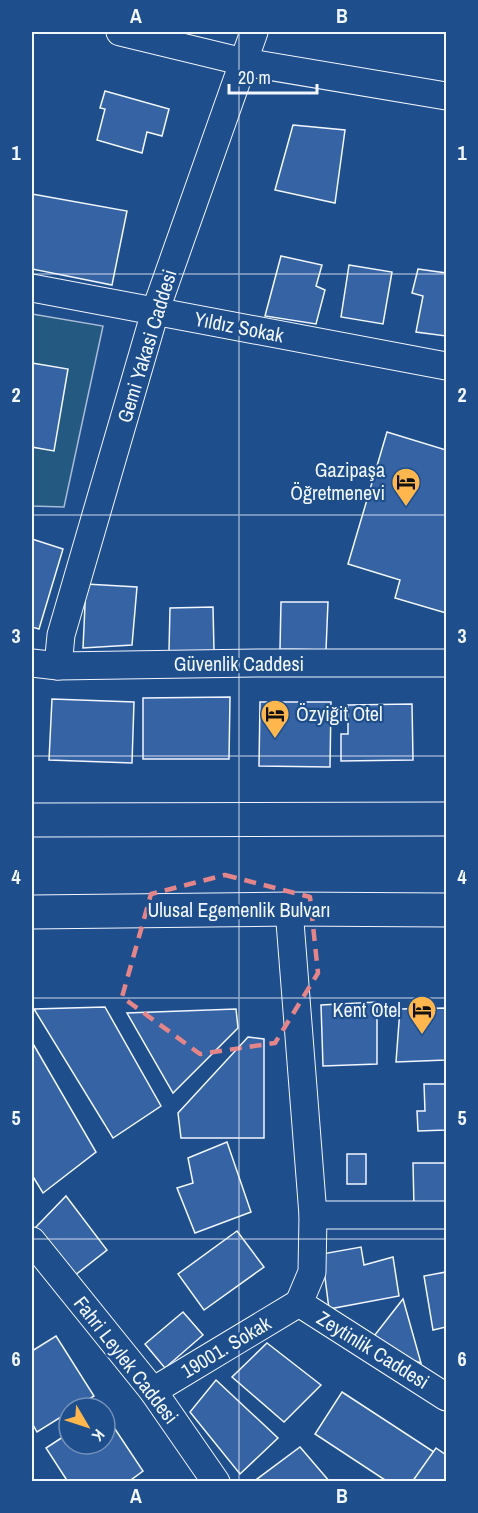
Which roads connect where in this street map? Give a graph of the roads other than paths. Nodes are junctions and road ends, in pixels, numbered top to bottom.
1 (120, 32) edge
2 (254, 32) edge
3 (244, 62) junction
4 (447, 96) edge
5 (32, 288) edge
6 (155, 312) junction
7 (447, 366) edge
8 (32, 663) edge
9 (447, 663) edge
10 (58, 666) junction
11 (447, 819) edge
12 (32, 820) edge
13 (289, 909) junction
14 (447, 910) edge
15 (32, 912) edge
16 (313, 1215) junction
17 (447, 1215) edge
18 (32, 1240) edge
19 (299, 1303) junction
20 (153, 1391) junction
21 (447, 1397) edge
22 (216, 1482) edge

1 - 3 street
2 - 3 street, Gemi Yakasi Caddesi
3 - 4 street
3 - 6 street, Gemi Yakasi Caddesi
5 - 6 street, Yıldız Sokak
6 - 7 street, Yıldız Sokak
6 - 10 street, Gemi Yakasi Caddesi
8 - 10 street, Güvenlik Caddesi
9 - 10 street, Güvenlik Caddesi
11 - 12 highway
13 - 14 highway, Ulusal Egemenlik Bulvarı
13 - 15 highway, Ulusal Egemenlik Bulvarı
13 - 16 street
16 - 17 street
16 - 19 street
18 - 20 street, Fahri Leylek Caddesi
19 - 20 street, 19001. Sokak
19 - 21 street, Zeytinlik Caddesi
20 - 22 street, Fahri Leylek Caddesi

